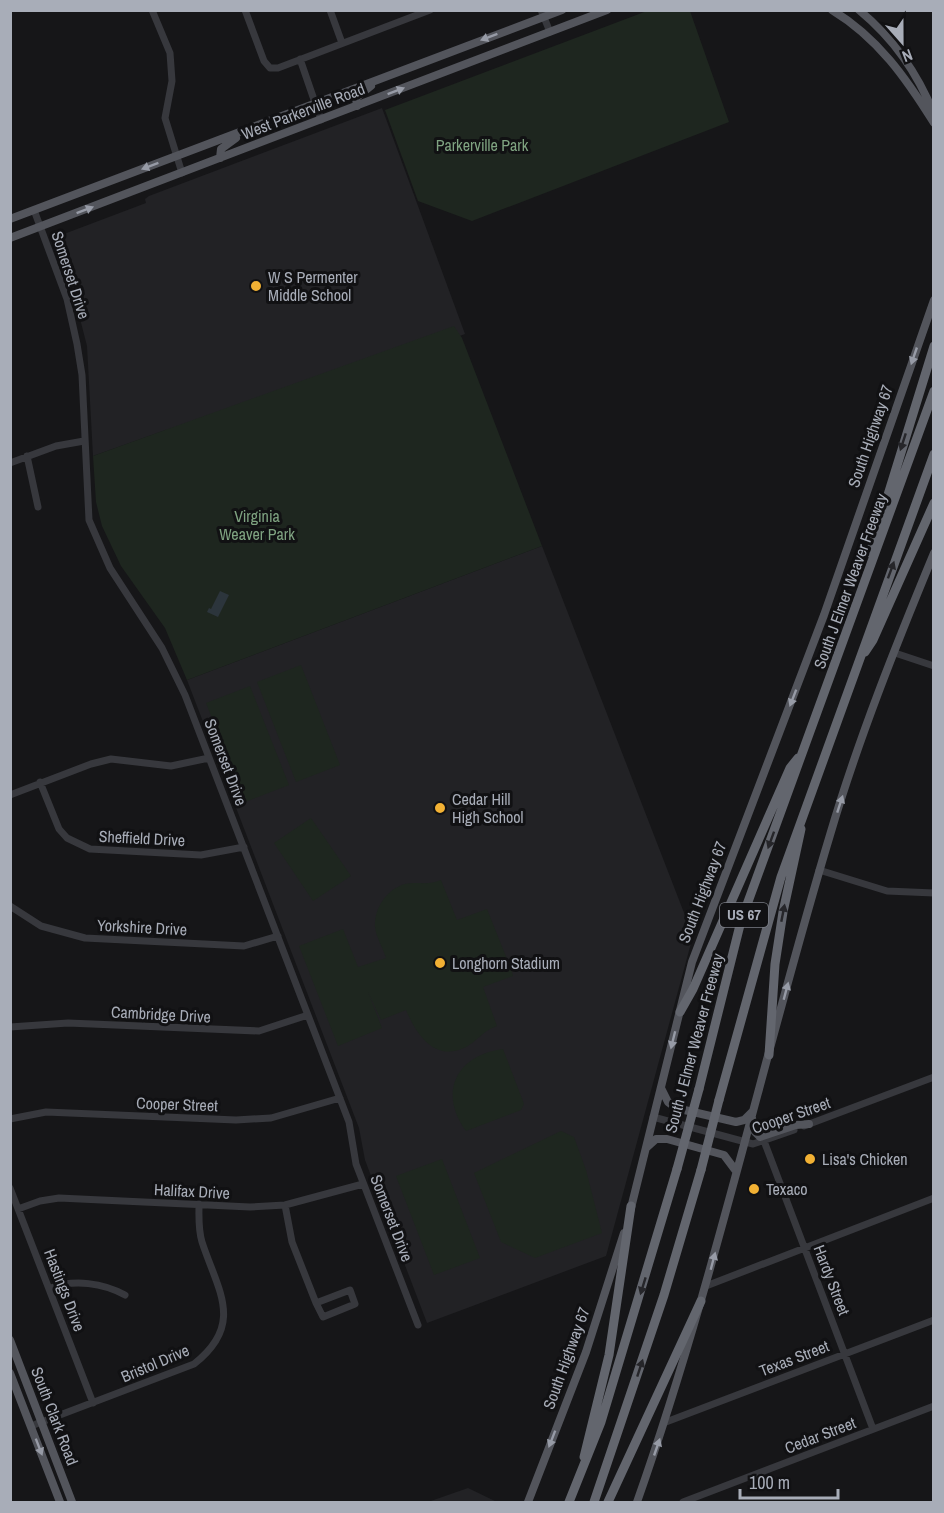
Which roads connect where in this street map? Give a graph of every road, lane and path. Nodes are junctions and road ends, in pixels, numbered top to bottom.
1 (152, 10) edge
2 (245, 10) edge
3 (330, 10) edge
4 (430, 10) edge
5 (562, 10) edge
6 (607, 10) edge
7 (832, 10) edge
8 (859, 10) edge
9 (417, 13) edge
10 (543, 14) edge
11 (550, 32) junction
12 (342, 43) junction
13 (300, 59) junction
14 (403, 70) junction
15 (315, 103) junction
16 (357, 106) junction
17 (933, 114) edge
18 (272, 120) junction
19 (321, 120) junction
20 (933, 123) edge
21 (174, 157) junction
22 (220, 158) junction
23 (182, 173) junction
24 (34, 210) junction
25 (10, 219) edge
26 (41, 227) junction
27 (10, 238) edge
28 (933, 300) edge
29 (933, 346) edge
30 (933, 391) edge
31 (84, 441) junction
32 (933, 454) edge
33 (27, 456) junction
34 (10, 463) edge
35 (933, 502) edge
36 (38, 507) dead end
37 (933, 554) edge
38 (868, 578) junction
39 (895, 653) junction
40 (857, 664) junction
41 (933, 666) edge
42 (806, 746) junction
43 (209, 758) junction
44 (40, 782) junction
45 (10, 795) edge
46 (805, 807) junction
47 (244, 847) junction
48 (819, 870) junction
49 (933, 893) edge
50 (12, 910) edge
51 (278, 936) junction
52 (680, 1012) junction
53 (308, 1015) junction
54 (10, 1027) edge
55 (768, 1055) junction
56 (933, 1077) edge
57 (661, 1087) junction
58 (340, 1098) junction
59 (752, 1112) junction
60 (653, 1117) junction
61 (10, 1119) edge
62 (809, 1124) junction
63 (764, 1141) junction
64 (745, 1142) junction
65 (645, 1149) junction
66 (736, 1171) junction
67 (363, 1184) junction
68 (10, 1188) edge
69 (933, 1198) edge
70 (199, 1204) junction
71 (285, 1205) junction
72 (632, 1206) junction
73 (18, 1209) junction
74 (805, 1249) junction
75 (706, 1286) junction
76 (51, 1288) junction
77 (125, 1295) dead end
78 (701, 1300) junction
79 (316, 1303) junction
80 (933, 1320) edge
81 (418, 1325) dead end
82 (10, 1340) edge
83 (845, 1352) junction
84 (10, 1373) edge
85 (93, 1403) junction
86 (933, 1406) edge
87 (42, 1422) junction
88 (666, 1422) junction
89 (31, 1426) junction
90 (873, 1429) junction
91 (580, 1473) junction
92 (60, 1503) edge
93 (72, 1503) edge
94 (528, 1503) edge
95 (569, 1503) edge
96 (594, 1503) edge
97 (609, 1503) edge
98 (637, 1503) edge
99 (682, 1503) edge

1 - 21 street
2 - 13 street
3 - 12 street
4 - 9 street
5 - 10 main road, West Parkerville Road
6 - 11 main road, West Parkerville Road
7 - 20 main road
8 - 17 main road
9 - 12 street
10 - 11 street
10 -> 14 main road, West Parkerville Road
16 -> 11 main road, West Parkerville Road
12 - 13 street
13 - 15 street
14 - 15 main road, West Parkerville Road
14 - 16 main road
15 - 18 main road, West Parkerville Road
15 - 19 street
16 - 19 main road, West Parkerville Road
18 - 21 main road, West Parkerville Road
18 - 22 main road
19 - 22 main road, West Parkerville Road
21 - 23 street
21 -> 24 main road, West Parkerville Road
22 - 23 main road, West Parkerville Road
26 -> 23 main road, West Parkerville Road
24 - 25 main road, West Parkerville Road
24 - 26 street, Somerset Drive
26 - 27 main road, West Parkerville Road
26 - 31 street, Somerset Drive
28 -> 52 main road, South Highway 67
29 -> 38 highway
30 - 38 highway, South J Elmer Weaver Freeway / US 67
31 - 33 street
31 - 43 street, Somerset Drive
40 -> 32 highway, US 67
33 - 34 street
33 - 36 street
35 - 40 highway
37 - 39 main road
38 - 42 highway, South J Elmer Weaver Freeway / US 67
39 - 41 street
48 -> 39 main road
40 - 46 highway, US 67
42 - 52 highway
42 -> 91 highway, South J Elmer Weaver Freeway / US 67, bridge
43 - 44 street
43 - 47 street, Somerset Drive
44 - 45 street
44 - 47 street, Sheffield Drive
55 -> 46 highway
96 -> 46 highway, US 67, bridge
47 - 51 street, Somerset Drive
48 - 49 street
55 -> 48 main road
50 - 51 street, Yorkshire Drive
51 - 53 street, Somerset Drive
52 -> 57 main road, South Highway 67
53 - 54 street, Cambridge Drive
53 - 58 street, Somerset Drive
55 - 59 main road
56 - 62 street, Cooper Street
57 - 59 main road
57 - 60 main road, South Highway 67
58 - 61 street, Cooper Street
58 - 67 street, Somerset Drive
59 - 62 main road
59 - 64 main road
60 - 64 street, Cooper Street
60 - 65 main road, South Highway 67
62 - 63 street, Cooper Street
63 - 64 street, Cooper Street
63 - 74 street, Hardy Street
64 - 66 main road
65 - 66 main road
65 - 72 main road, South Highway 67
75 -> 66 main road
67 - 71 street, Halifax Drive
67 - 81 street, Somerset Drive
68 - 73 street, Hastings Drive
69 - 74 street
70 - 71 street, Halifax Drive
70 - 73 street, Halifax Drive
70 - 85 street, Bristol Drive
71 - 79 street
72 - 91 highway
72 -> 94 main road, South Highway 67
73 - 76 street, Hastings Drive
74 - 75 street
74 - 83 street, Hardy Street
75 - 78 main road
76 - 77 street
76 - 85 street, Hastings Drive
78 - 88 main road
78 - 97 highway
79 - 79 street
80 - 83 street, Texas Street
82 - 87 main road, South Clark Road
83 - 88 street, Texas Street
83 - 90 street, Hardy Street
84 - 89 main road, South Clark Road
85 - 87 street, Bristol Drive
86 - 90 street, Cedar Street
87 - 89 street, Bristol Drive
87 - 93 main road, South Clark Road
98 -> 88 main road
89 -> 92 main road, South Clark Road
90 - 99 street, Cedar Street
91 - 95 highway, South J Elmer Weaver Freeway / US 67

